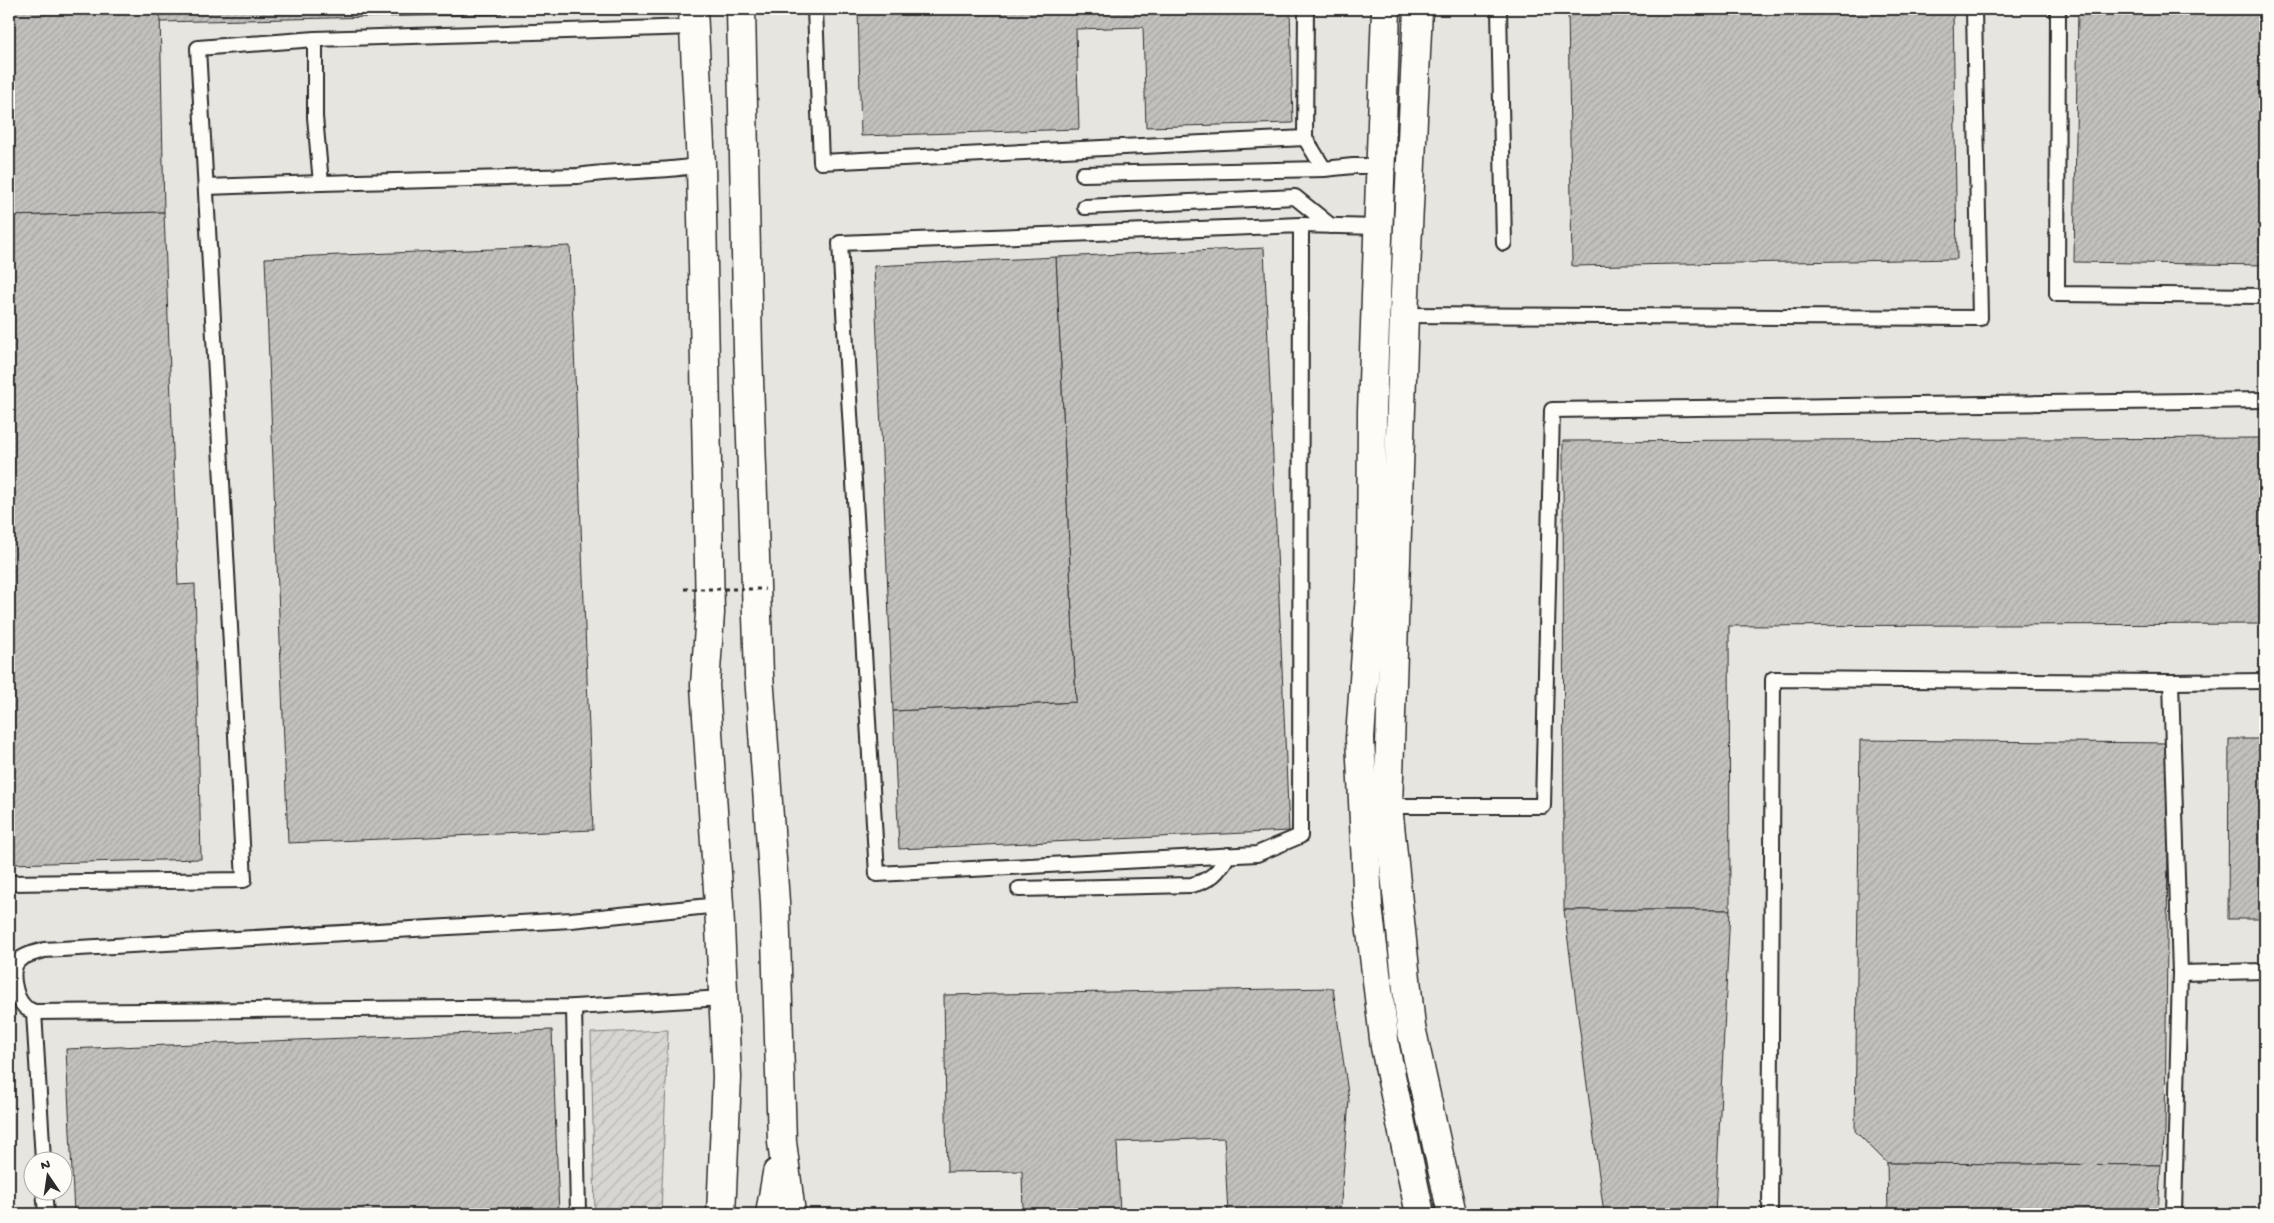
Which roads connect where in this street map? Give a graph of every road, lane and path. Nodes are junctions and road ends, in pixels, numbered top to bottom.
1 (741, 9) edge
2 (815, 9) edge
3 (1306, 9) edge
4 (1386, 9) edge
5 (1418, 9) edge
6 (1499, 9) edge
7 (1974, 9) edge
8 (2058, 9) edge
9 (694, 18) edge
10 (314, 39) junction
11 (1305, 138) junction
12 (701, 165) junction
13 (1381, 166) junction
14 (1324, 169) junction
15 (1083, 174) dead end
16 (321, 182) junction
17 (206, 187) junction
18 (1085, 207) dead end
19 (1301, 225) junction
20 (1331, 226) junction
21 (1378, 227) junction
22 (1504, 243) dead end
23 (2265, 296) edge
24 (1404, 315) junction
25 (2265, 400) edge
26 (684, 589) dead end
27 (765, 589) dead end
28 (2265, 681) edge
29 (2170, 682) junction
30 (1376, 806) junction
31 (1228, 855) junction
32 (9, 883) edge
33 (1019, 889) dead end
34 (719, 905) junction
35 (2265, 971) edge
36 (2180, 973) junction
37 (723, 998) junction
38 (574, 1007) junction
39 (34, 1012) junction
40 (782, 1142) junction
41 (42, 1150) edge
42 (45, 1200) edge
43 (46, 1214) edge
44 (578, 1214) edge
45 (721, 1214) edge
46 (770, 1214) edge
47 (791, 1214) edge
48 (1420, 1214) edge
49 (1452, 1214) edge
50 (1770, 1214) edge
51 (2174, 1214) edge

1 - 40 street
2 - 11 lane
3 - 11 lane
4 - 13 street
5 - 24 street
6 - 22 lane
7 - 24 lane
8 - 23 lane
9 - 10 lane
9 - 12 street
10 - 16 lane
10 - 17 lane
11 - 14 lane
12 - 16 lane
12 - 34 street
13 - 14 lane
13 - 21 street
14 - 15 lane
16 - 17 lane
17 - 32 lane
18 - 20 lane
19 - 20 lane
19 - 31 lane
19 - 31 lane
20 - 21 lane
21 - 30 street
24 - 30 street
25 - 30 lane
26 - 27 path, bridge
28 - 29 lane
29 - 36 lane
29 - 50 lane
30 - 48 street
30 - 49 street
31 - 33 lane
34 - 37 street
34 - 39 lane
35 - 36 lane
36 - 51 lane
37 - 38 lane
37 - 45 street
38 - 39 lane
38 - 44 lane
39 - 41 lane
40 - 46 street
40 - 47 street
42 - 43 lane

